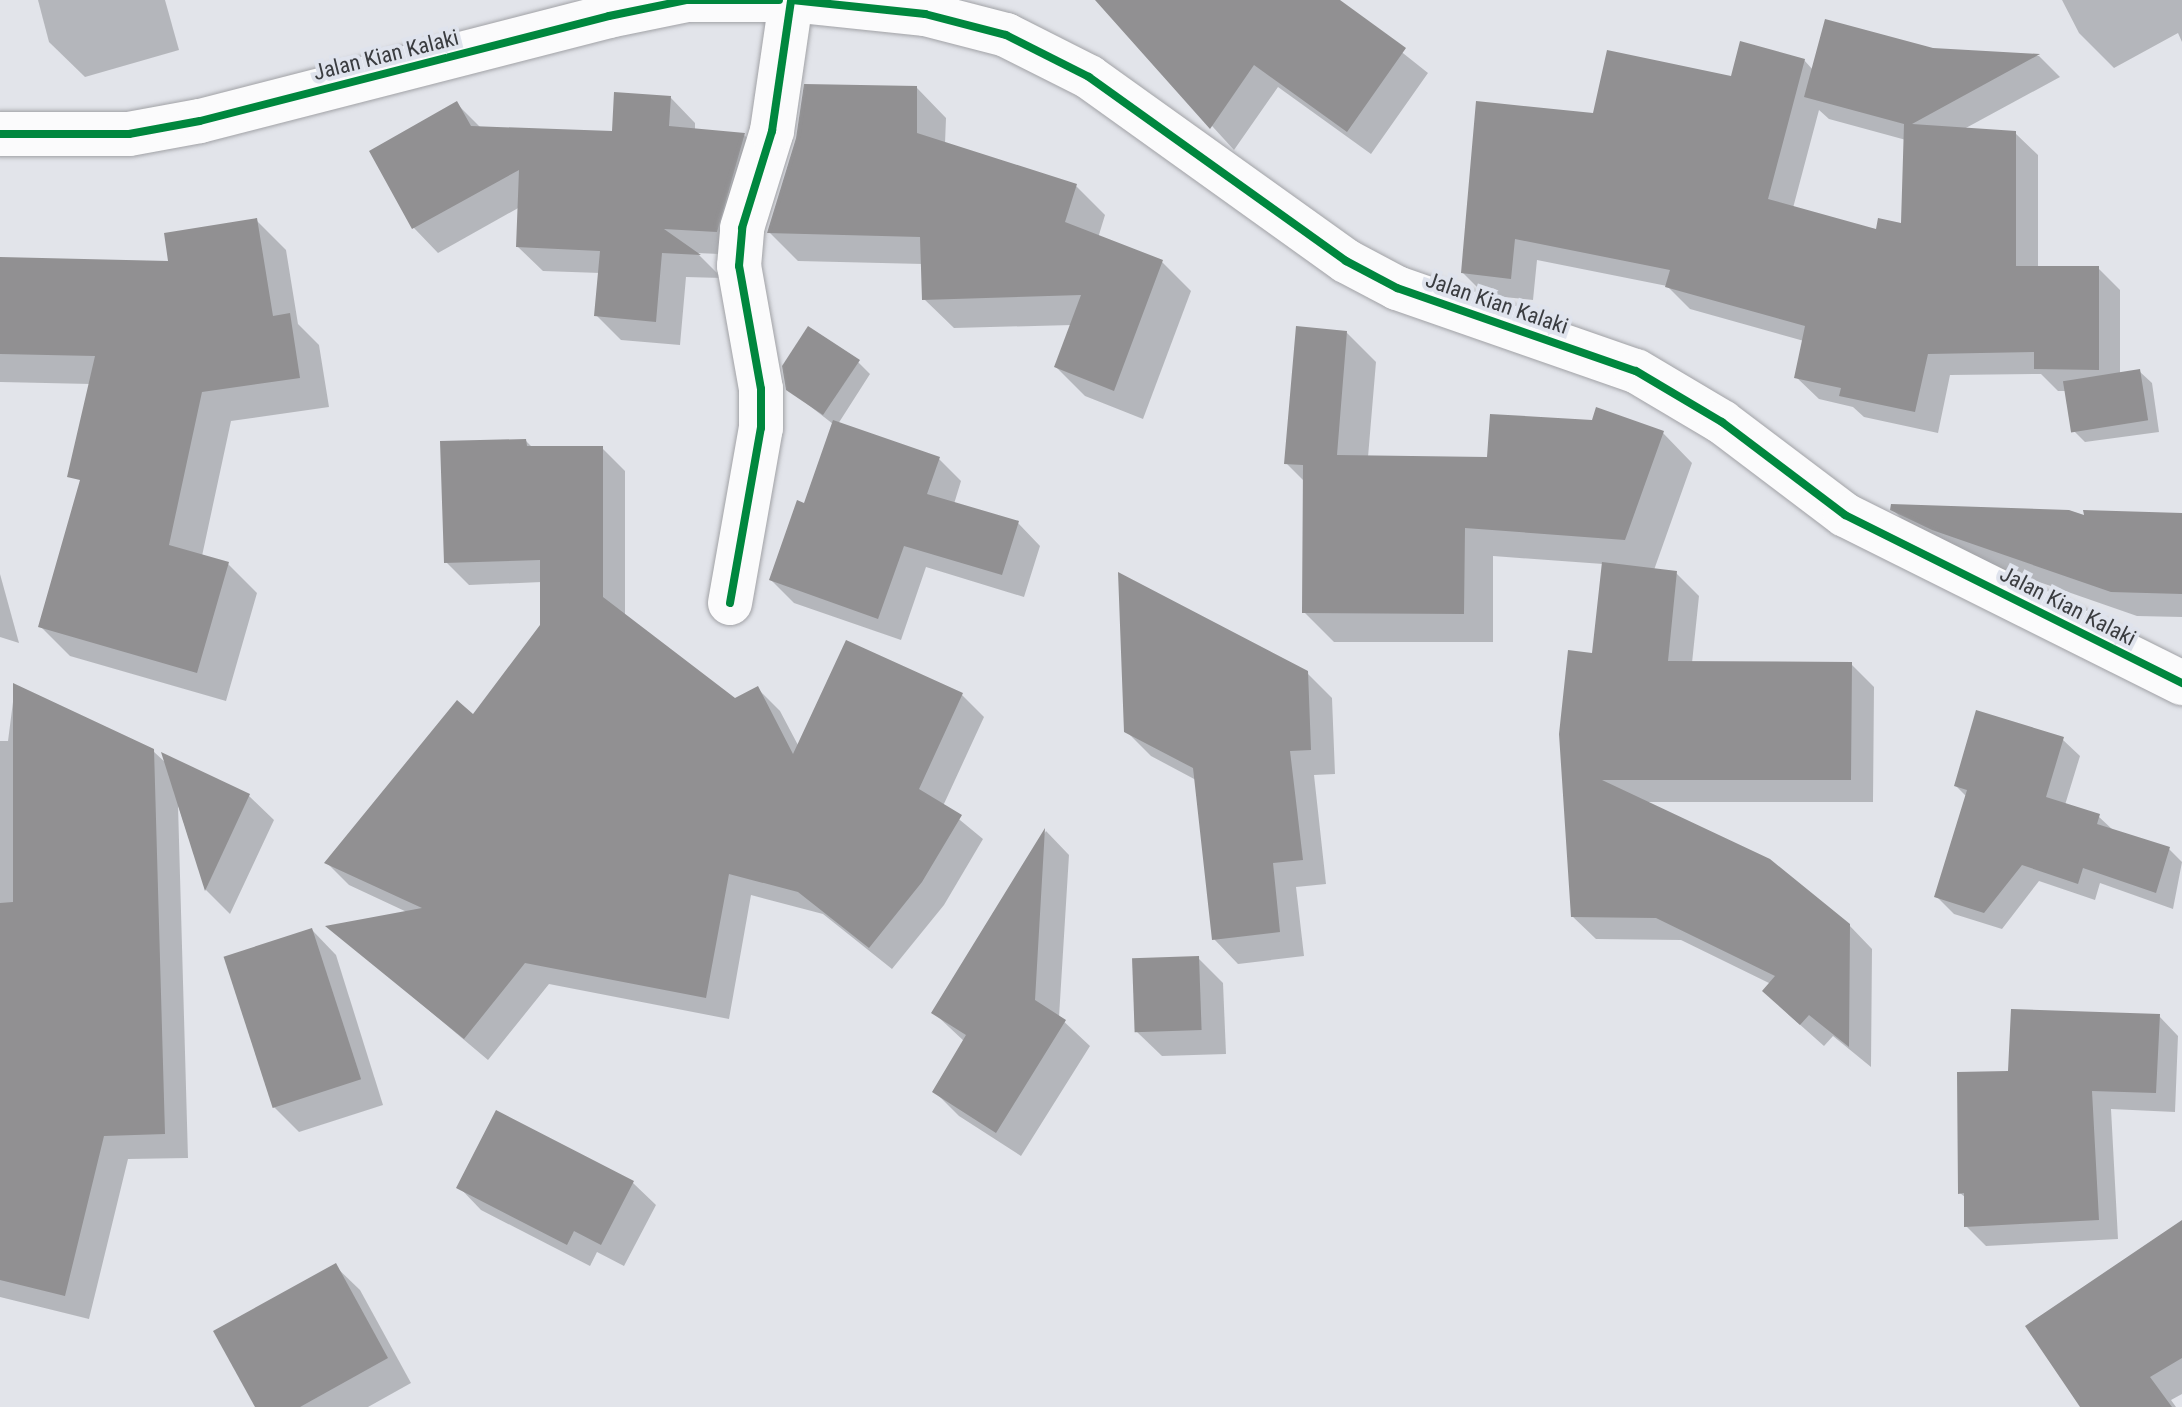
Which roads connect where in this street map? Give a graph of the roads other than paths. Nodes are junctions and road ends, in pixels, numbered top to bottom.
1 (779, 0) edge
2 (792, 0) edge
3 (0, 134) edge
4 (723, 584) joint
5 (2182, 683) edge

1 - 3 street, Jalan Kian Kalaki
2 - 5 street, Jalan Kian Kalaki
4 - 4 street

